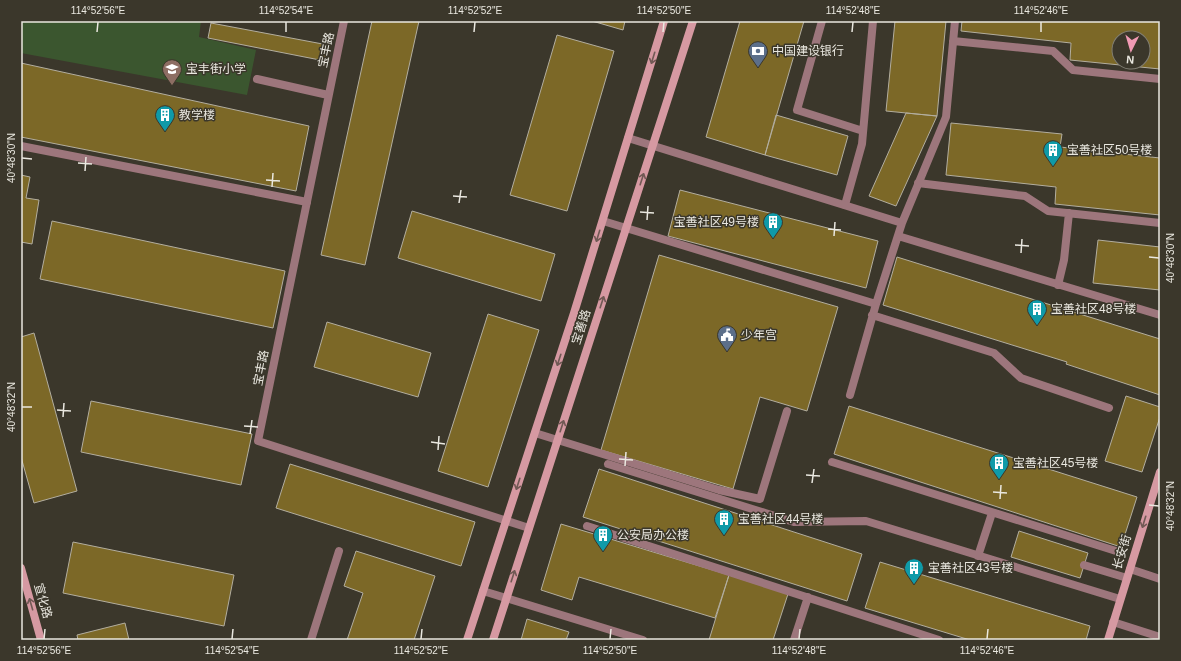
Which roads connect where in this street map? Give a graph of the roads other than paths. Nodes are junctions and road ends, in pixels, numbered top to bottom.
1 (344, 21) edge
2 (664, 21) edge
3 (693, 21) edge
4 (822, 21) edge
5 (873, 21) edge
6 (955, 21) edge
7 (953, 41) junction
8 (257, 79) dead end
9 (1160, 79) edge
10 (328, 95) junction
11 (863, 132) junction
12 (628, 138) junction
13 (21, 146) edge
14 (653, 146) junction
15 (918, 183) junction
16 (307, 202) junction
17 (846, 205) junction
18 (1069, 213) junction
19 (603, 221) junction
20 (902, 222) junction
21 (1160, 223) edge
22 (626, 229) junction
23 (898, 236) junction
24 (1058, 285) junction
25 (876, 304) junction
26 (872, 315) junction
27 (1160, 315) edge
28 (850, 395) dead end
29 (1109, 408) dead end
30 (787, 410) dead end
31 (535, 433) junction
32 (557, 440) junction
33 (832, 462) dead end
34 (608, 464) dead end
35 (1160, 472) edge
36 (1157, 495) edge
37 (992, 512) junction
38 (506, 521) junction
39 (587, 526) dead end
40 (529, 528) junction
41 (1116, 551) dead end
42 (338, 552) dead end
43 (978, 556) junction
44 (1084, 565) dead end
45 (21, 568) edge
46 (1130, 569) junction
47 (1127, 578) junction
48 (1160, 579) edge
49 (483, 591) junction
50 (506, 598) junction
51 (808, 598) junction
52 (1120, 599) junction
53 (1114, 622) junction
54 (1160, 637) edge
55 (42, 640) edge
56 (311, 640) edge
57 (467, 640) edge
58 (493, 640) edge
59 (643, 640) edge
60 (794, 640) edge
61 (939, 640) edge
62 (1108, 640) edge

1 - 10 street, 宝丰路
2 -> 12 main road, 宝善路
3 - 14 main road, 宝善路
4 - 11 street
5 - 11 street
6 - 7 street
7 - 9 street
7 - 15 street
8 - 10 street
10 - 16 street, 宝丰路
11 - 17 street
12 - 14 street
12 - 19 main road, 宝善路
13 - 16 street
14 - 17 street
22 -> 14 main road, 宝善路
15 - 18 street
15 - 20 street
16 - 38 street, 宝丰路
17 - 20 street
18 - 21 street
18 - 24 street
19 - 22 street
19 -> 31 main road, 宝善路
20 - 23 street
22 - 25 street
32 -> 22 main road, 宝善路
23 - 24 street
23 - 25 street
24 - 27 street
25 - 26 street
26 - 28 street
26 - 29 street
30 - 32 street
31 - 32 street
31 -> 38 main road, 宝善路
32 - 40 main road, 宝善路
33 - 37 street
34 - 43 street
35 - 36 main road, 长安街
36 -> 46 main road, 长安街
37 - 41 street
37 - 43 street
38 - 40 street, 宝丰路
38 - 49 main road, 宝善路
39 - 51 street
50 -> 40 main road, 宝善路
42 - 56 street
43 - 52 street
44 - 47 street
55 -> 45 main road, 宣化路
46 - 47 main road, 长安街
46 - 48 street
47 - 52 main road, 长安街
49 - 50 street
49 - 57 main road, 宝善路
50 - 58 main road, 宝善路
50 - 59 street
51 - 60 street
51 - 61 street
52 - 53 main road, 长安街
53 - 54 street
53 - 62 main road, 长安街

